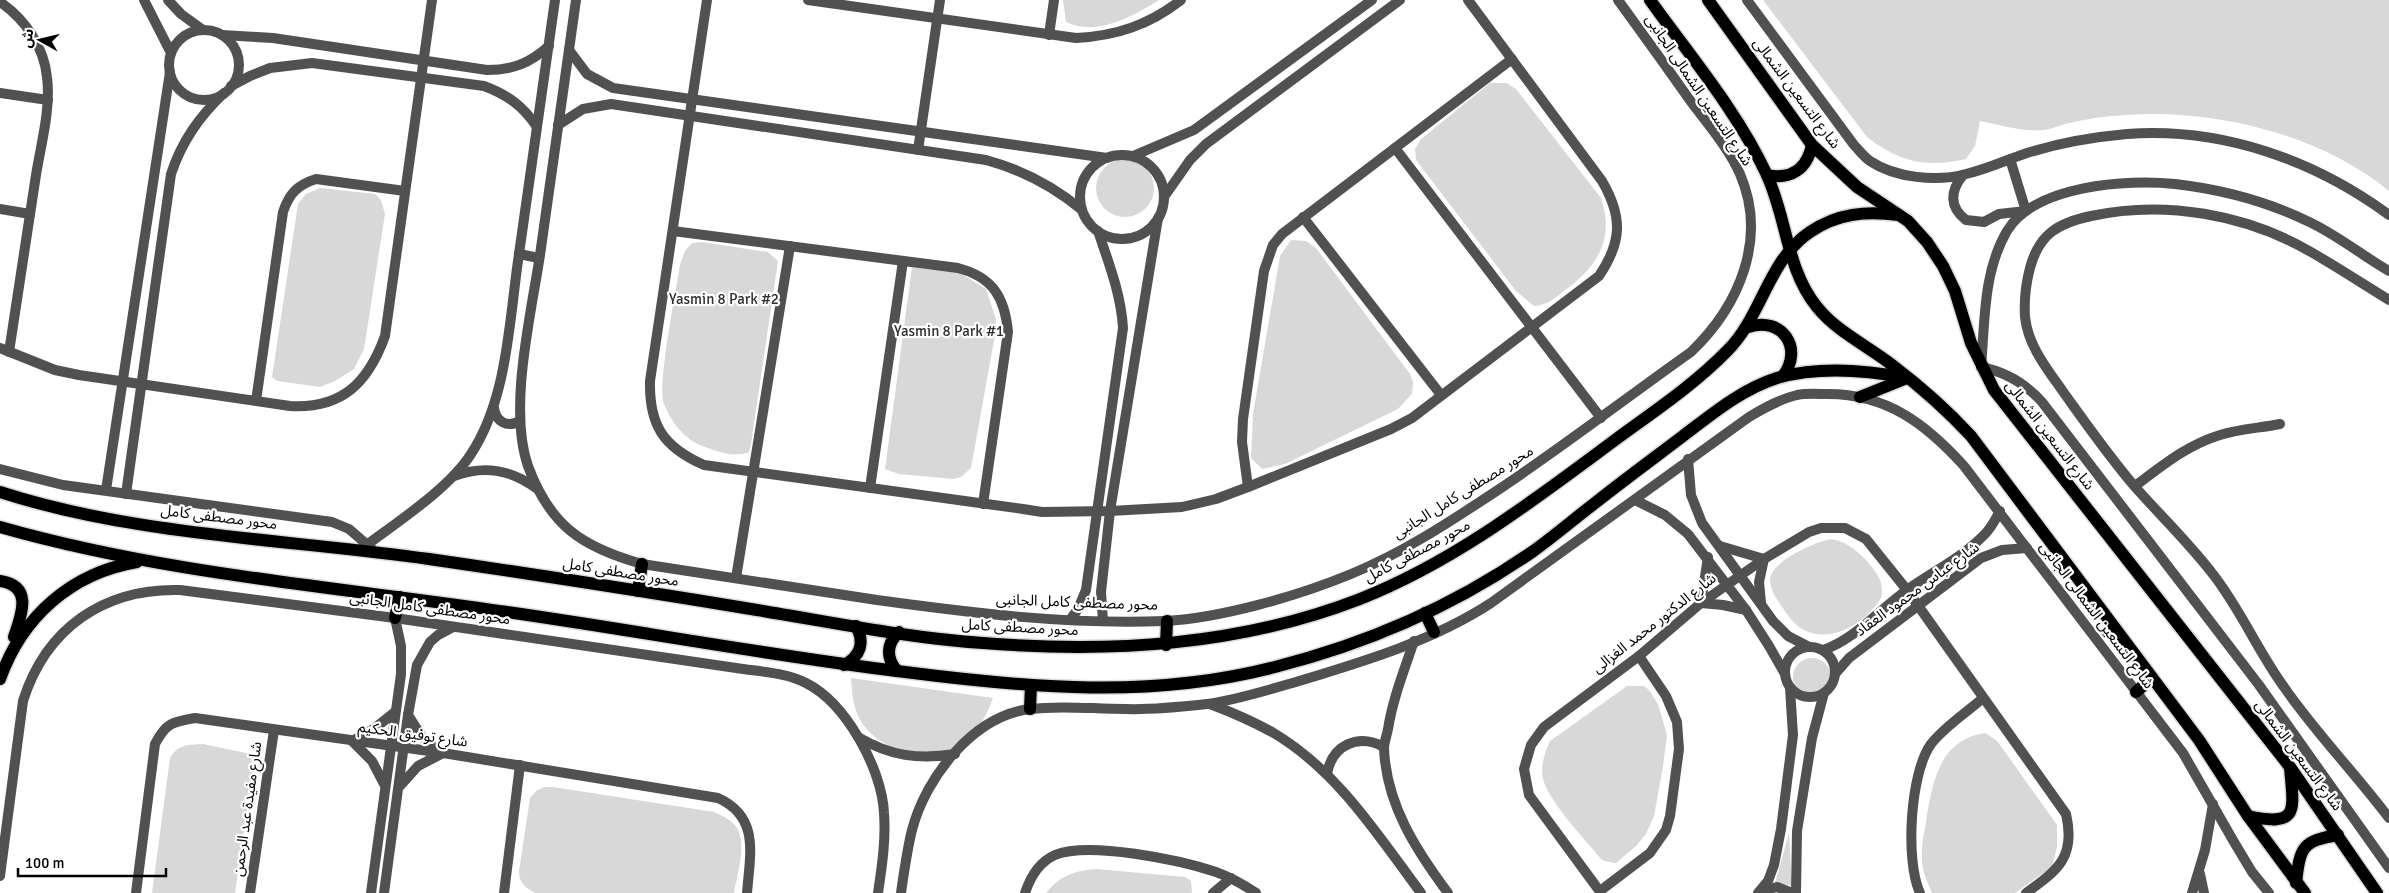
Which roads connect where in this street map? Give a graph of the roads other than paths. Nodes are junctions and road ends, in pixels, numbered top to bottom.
1 (144, 0) edge
2 (168, 0) edge
3 (432, 0) edge
4 (555, 0) edge
5 (576, 0) edge
6 (707, 0) edge
7 (808, 0) edge
8 (940, 0) edge
9 (1054, 0) edge
10 (1181, 0) edge
11 (1372, 0) edge
12 (1400, 0) edge
13 (1468, 0) edge
14 (1618, 0) edge
15 (1650, 0) edge
16 (1708, 0) edge
17 (1746, 0) edge
18 (823, 1) edge
19 (0, 2) edge
20 (937, 19) junction
21 (203, 30) junction
22 (222, 35) junction
23 (1049, 36) junction
24 (549, 46) junction
25 (569, 50) junction
26 (171, 53) junction
27 (1512, 59) junction
28 (423, 60) junction
29 (170, 72) junction
30 (421, 77) junction
31 (227, 90) junction
32 (0, 93) edge
33 (48, 100) junction
34 (693, 100) junction
35 (691, 116) junction
36 (558, 125) junction
37 (537, 127) junction
38 (921, 131) junction
39 (1812, 145) junction
40 (1395, 148) junction
41 (918, 150) junction
42 (1133, 156) junction
43 (1107, 158) junction
44 (2010, 159) junction
45 (1767, 175) junction
46 (1964, 175) junction
47 (405, 191) junction
48 (1164, 197) junction
49 (0, 210) edge
50 (1082, 210) junction
51 (2026, 211) junction
52 (30, 214) junction
53 (1899, 215) junction
54 (2389, 215) edge
55 (1303, 217) junction
56 (1158, 218) junction
57 (673, 231) junction
58 (1098, 231) junction
59 (790, 246) junction
60 (1790, 250) junction
61 (519, 254) junction
62 (539, 258) junction
63 (903, 260) junction
64 (1746, 260) joint
65 (2389, 271) edge
66 (2389, 300) edge
67 (1531, 327) junction
68 (1748, 327) junction
69 (5, 350) edge
70 (1981, 367) junction
71 (1783, 376) junction
72 (1907, 378) junction
73 (124, 381) junction
74 (141, 384) junction
75 (1441, 395) junction
76 (1860, 397) junction
77 (256, 401) junction
78 (494, 408) junction
79 (1601, 418) junction
80 (520, 421) junction
81 (2280, 424) dead end
82 (1688, 459) junction
83 (0, 469) edge
84 (754, 473) junction
85 (453, 477) junction
86 (2135, 486) junction
87 (870, 488) junction
88 (1248, 488) junction
89 (537, 489) junction
90 (106, 490) junction
91 (0, 492) edge
92 (126, 494) junction
93 (1635, 500) junction
94 (983, 504) junction
95 (1098, 511) junction
96 (1110, 511) junction
97 (2000, 511) junction
98 (0, 527) edge
99 (1720, 546) junction
100 (2026, 548) junction
101 (367, 549) junction
102 (1708, 557) junction
103 (1764, 559) junction
104 (143, 561) junction
105 (642, 564) junction
106 (1741, 576) junction
107 (736, 578) junction
108 (0, 581) edge
109 (1727, 585) junction
110 (1907, 590) junction
111 (638, 591) junction
112 (398, 597) junction
113 (1701, 603) junction
114 (1761, 606) junction
115 (1918, 607) junction
116 (1746, 610) junction
117 (1425, 613) junction
118 (395, 618) junction
119 (1070, 620) junction
120 (1103, 621) junction
121 (1167, 621) junction
122 (856, 626) junction
123 (453, 627) junction
124 (899, 632) junction
125 (1434, 632) junction
126 (1414, 641) junction
127 (1166, 644) junction
128 (1808, 647) junction
129 (1823, 650) junction
130 (1639, 656) junction
131 (6, 664) junction
132 (844, 665) junction
133 (897, 671) junction
134 (1785, 674) junction
135 (1835, 674) junction
136 (2152, 678) junction
137 (0, 679) edge
138 (1031, 686) junction
139 (1790, 688) junction
140 (2136, 692) junction
141 (1824, 694) junction
142 (1982, 698) junction
143 (1210, 704) junction
144 (1030, 709) junction
145 (395, 712) junction
146 (408, 715) junction
147 (274, 730) junction
148 (857, 737) junction
149 (352, 741) junction
150 (390, 745) junction
151 (404, 747) junction
152 (1384, 747) junction
153 (443, 753) junction
154 (955, 754) junction
155 (520, 765) junction
156 (2290, 767) junction
157 (1328, 774) junction
158 (385, 786) junction
159 (400, 787) junction
160 (2213, 804) junction
161 (2248, 816) junction
162 (2389, 818) edge
163 (2338, 835) junction
164 (2389, 868) edge
165 (2200, 873) junction
166 (0, 876) edge
167 (1231, 878) junction
168 (2296, 883) junction
169 (1601, 892) edge
170 (136, 893) edge
171 (250, 893) edge
172 (371, 893) edge
173 (384, 893) edge
174 (504, 893) edge
175 (747, 893) edge
176 (878, 893) edge
177 (901, 893) edge
178 (1025, 893) edge
179 (1213, 893) edge
180 (1256, 893) edge
181 (1421, 893) edge
182 (1448, 893) edge
183 (1758, 893) edge
184 (1792, 893) edge
185 (1796, 893) edge
186 (1920, 893) edge
187 (2026, 893) edge
188 (2192, 893) edge
189 (2204, 893) edge
190 (2269, 893) edge
191 (2305, 893) edge
192 (2377, 893) edge

1 - 26 street
2 - 21 street
3 - 28 street
4 - 24 street
5 - 25 street
6 - 34 street
7 - 18 street
8 - 20 street
9 - 23 street
10 - 23 street
11 - 42 street
12 - 48 street
13 - 27 street
14 - 64 street, شارع التسعين الشمالى الجانبى
15 - 45 main road
16 - 39 main road, شارع التسعين الشمالى
17 - 46 street
18 - 20 street
19 - 33 street
20 - 23 street
20 - 38 street
21 - 22 street
21 - 26 street
22 - 28 street
22 - 31 street
24 - 28 street
24 - 37 street
25 - 34 street
25 - 36 street
26 - 29 street
27 - 40 street
27 - 67 street
28 - 30 street
29 - 31 street
29 - 73 street
30 - 31 street
30 - 37 street
30 - 47 street
31 - 74 street
32 - 33 street
33 - 52 street
34 - 35 street
34 - 38 street
35 - 36 street
35 - 41 street
35 - 57 street
36 - 62 street
37 - 61 street
38 - 41 street
38 - 43 street
39 - 45 main road
39 - 53 main road, شارع التسعين الشمالى
40 - 55 street
40 - 67 street
41 - 50 street
42 - 43 street
42 - 48 street
43 - 50 street
44 - 46 street
44 - 51 street
44 - 54 street
45 - 60 main road
46 - 51 street
47 - 77 street
47 - 77 street
48 - 56 street
49 - 52 street
50 - 58 street
51 - 65 street
51 - 70 street
52 - 69 street
53 - 60 main road, محور مصطفى كامل
53 - 70 main road, شارع التسعين الشمالى
55 - 75 street
55 - 88 street
56 - 58 street
56 - 96 street
57 - 59 street
57 - 84 street
58 - 95 street
59 - 63 street
59 - 84 street
60 - 68 main road, محور مصطفى كامل
60 - 72 main road
61 - 62 street
61 - 78 street
62 - 80 street
63 - 87 street
63 - 94 street
64 - 79 street, محور مصطفى كامل الجانبى
66 - 86 street
67 - 75 street
67 - 79 street
68 - 71 main road
68 - 127 main road, محور مصطفى كامل
69 - 73 street
70 - 156 main road, شارع التسعين الشمالى
70 - 164 street
71 - 72 main road
71 - 117 main road
72 - 76 main road
72 - 136 main road
73 - 74 street
73 - 90 street
74 - 77 street
74 - 92 street
75 - 88 street
76 - 82 street
76 - 97 street, شارع التسعين الشمالى الجانبى
78 - 80 street
78 - 85 street
79 - 121 street, محور مصطفى كامل الجانبى
80 - 89 street
81 - 86 street
82 - 93 street
82 - 99 street
83 - 90 street
84 - 87 street
84 - 107 street
85 - 89 street
85 - 101 street
86 - 162 street
87 - 94 street
88 - 96 street
89 - 105 street, محور مصطفى كامل الجانبى
90 - 92 street
91 - 101 main road, محور مصطفى كامل
92 - 101 street
93 - 102 street
93 - 125 street
94 - 95 street
95 - 96 street
95 - 119 street
96 - 120 street
97 - 100 street, شارع التسعين الشمالى الجانبى
97 - 110 street, شارع عباس محمود العقاد
98 - 104 main road
99 - 103 street
99 - 106 street
100 - 115 street, شارع عباس محمود العقاد
100 - 140 street, شارع التسعين الشمالى الجانبى
101 - 111 main road, محور مصطفى كامل
102 - 109 street
102 - 113 street
103 - 106 street, شارع الدكتور محمد الغزالى
103 - 110 street, شارع الدكتور محمد الغزالى
103 - 114 street
104 - 112 main road
104 - 131 main road
105 - 107 street, محور مصطفى كامل الجانبى
105 - 111 main road
106 - 109 street, شارع الدكتور محمد الغزالى
106 - 114 street
107 - 119 street, محور مصطفى كامل الجانبى
108 - 131 main road
109 - 113 street, شارع الدكتور محمد الغزالى
109 - 116 street
110 - 115 street, شارع الدكتور محمد الغزالى
110 - 129 street, شارع عباس محمود العقاد
111 - 122 main road, محور مصطفى كامل
112 - 118 main road
112 - 132 main road
113 - 116 street
113 - 130 street, شارع الدكتور محمد الغزالى
114 - 128 street
115 - 135 street, شارع عباس محمود العقاد
115 - 142 street, شارع الدكتور محمد الغزالى
116 - 134 street
117 - 125 main road
117 - 138 main road
118 - 123 street, محور مصطفى كامل الجانبى
118 - 145 street
118 - 166 street, محور مصطفى كامل الجانبى
119 - 120 street, محور مصطفى كامل الجانبى
120 - 121 street, محور مصطفى كامل الجانبى
121 - 127 main road
122 - 124 main road, محور مصطفى كامل
122 - 132 main road
123 - 146 street
123 - 148 street, محور مصطفى كامل الجانبى
124 - 127 main road, محور مصطفى كامل
124 - 133 main road
125 - 126 street
126 - 143 street
126 - 152 street
128 - 129 street
128 - 134 street
129 - 135 street
130 - 169 street
130 - 169 street, شارع الدكتور محمد الغزالى
131 - 137 main road
132 - 133 main road
133 - 138 main road
134 - 139 street
135 - 141 street
136 - 140 main road
136 - 161 main road
138 - 144 main road
139 - 141 street
139 - 183 street
140 - 160 street, شارع التسعين الشمالى الجانبى
141 - 185 street
142 - 186 street
142 - 187 street, شارع الدكتور محمد الغزالى
143 - 144 street
143 - 157 street
144 - 154 street
145 - 149 street
145 - 150 street
146 - 151 street
146 - 153 street
147 - 149 street, شارع توفيق الحكيم
147 - 170 street, شارع توفيق الحكيم
147 - 171 street, شارع مفيدة عبد الرحمن
148 - 154 street
148 - 176 street, محور مصطفى كامل الجانبى
149 - 150 street, شارع توفيق الحكيم
149 - 158 street
150 - 151 street, شارع توفيق الحكيم
150 - 158 street
151 - 153 street, شارع توفيق الحكيم
151 - 159 street
152 - 157 street
152 - 182 street
153 - 155 street, شارع توفيق الحكيم
153 - 159 street
154 - 177 street
155 - 174 street
155 - 175 street, شارع توفيق الحكيم
156 - 161 main road
156 - 163 main road, شارع التسعين الشمالى
157 - 181 street
158 - 172 street
159 - 173 street
160 - 165 street
160 - 190 street, شارع التسعين الشمالى الجانبى
161 - 168 main road
163 - 168 main road
163 - 192 main road, شارع التسعين الشمالى
165 - 188 street
165 - 189 street
167 - 178 street
167 - 179 street
167 - 180 street
168 - 191 main road
183 - 184 street

